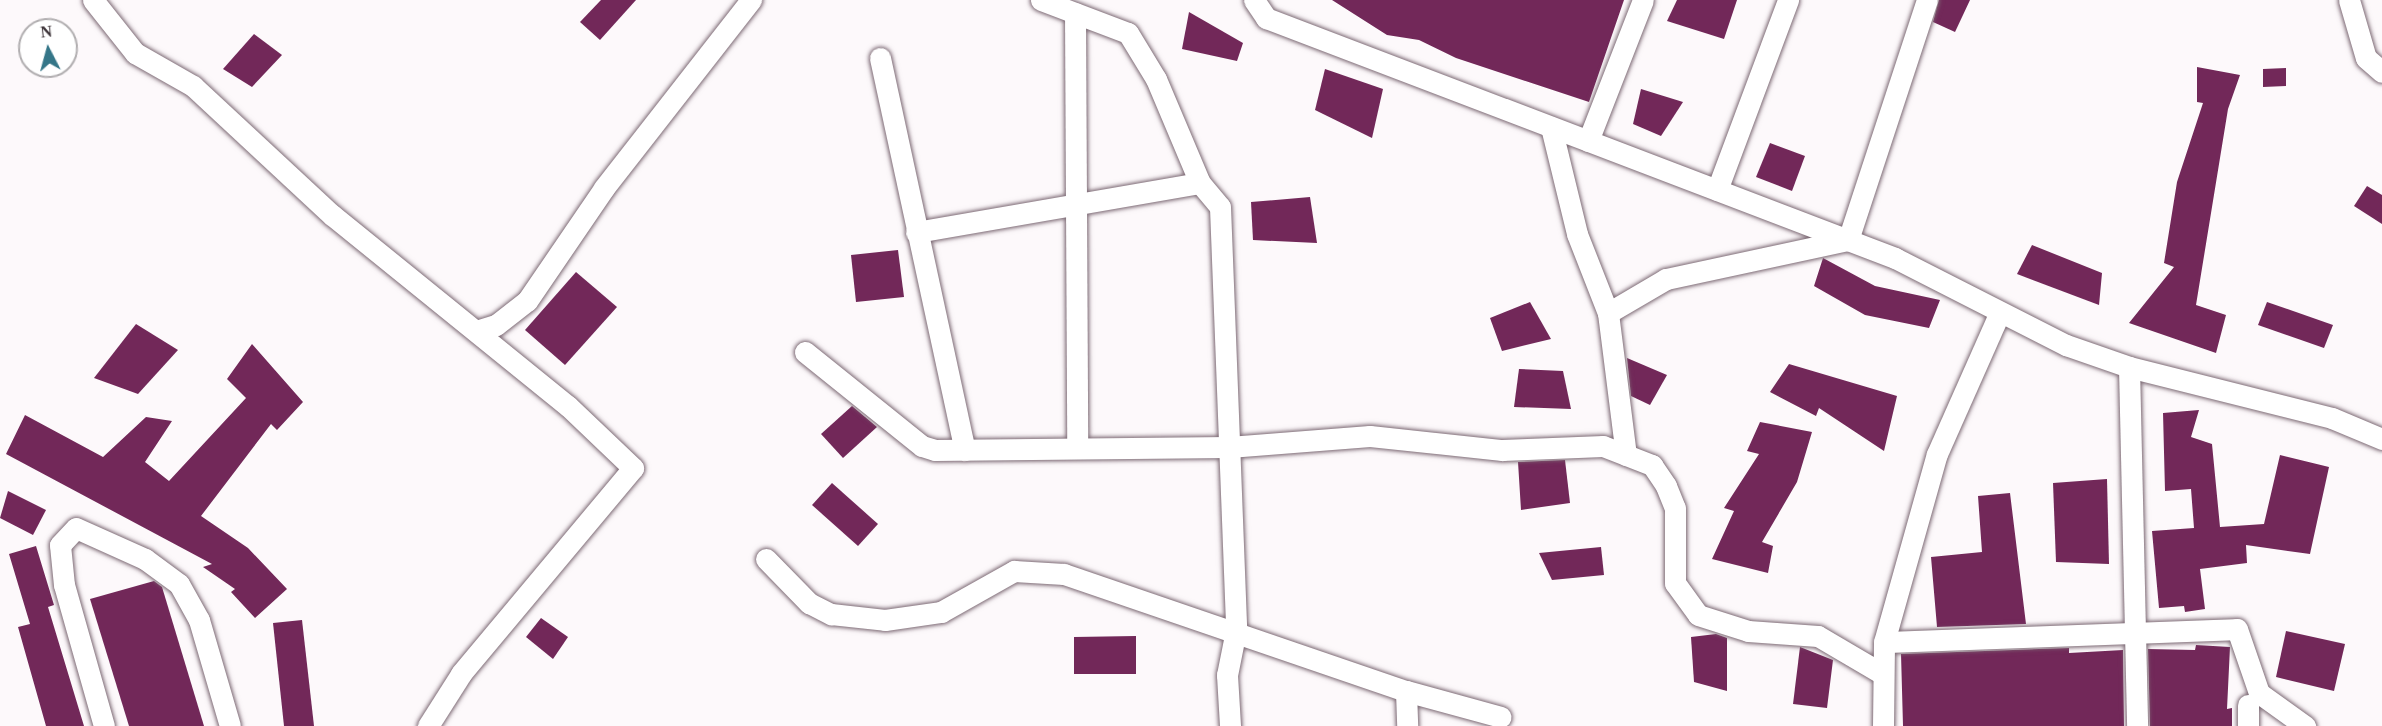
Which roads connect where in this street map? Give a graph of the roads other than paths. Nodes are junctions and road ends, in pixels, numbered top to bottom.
1 (93, 0) edge
2 (752, 0) edge
3 (1041, 0) edge
4 (1254, 0) edge
5 (1643, 0) edge
6 (1788, 0) edge
7 (1927, 0) edge
8 (2349, 0) edge
9 (1075, 13) junction
10 (880, 58) dead end
11 (2382, 72) edge
12 (1551, 127) junction
13 (1588, 141) junction
14 (1200, 183) junction
15 (1718, 190) junction
16 (1074, 205) junction
17 (916, 232) junction
18 (1848, 240) junction
19 (2000, 312) junction
20 (1608, 313) junction
21 (476, 331) junction
22 (805, 352) dead end
23 (2129, 367) junction
24 (2382, 439) edge
25 (1077, 446) junction
26 (1229, 447) junction
27 (965, 450) junction
28 (1626, 455) junction
29 (766, 559) dead end
30 (2136, 629) junction
31 (1236, 630) junction
32 (1884, 642) junction
33 (1881, 673) junction
34 (1406, 691) junction
35 (1501, 717) dead end
36 (104, 726) edge
37 (230, 726) edge
38 (428, 726) edge
39 (1230, 726) edge
40 (1407, 726) edge
41 (1883, 726) edge
42 (2137, 726) edge
43 (2305, 726) edge

1 - 21 street
2 - 21 street
3 - 9 street
4 - 12 street
5 - 13 street
6 - 15 street
7 - 18 street
8 - 11 street
9 - 14 street
9 - 16 street
10 - 17 street
12 - 13 street
12 - 20 street
13 - 15 street
14 - 16 street
14 - 26 street
15 - 18 street
16 - 17 street
16 - 25 street
17 - 27 street
18 - 19 street
18 - 20 street
19 - 23 street
19 - 32 street
20 - 28 street
21 - 38 street
22 - 27 street
23 - 24 street
23 - 30 street
25 - 26 street
25 - 27 street
26 - 28 street
26 - 31 street
28 - 33 street
29 - 31 street
30 - 32 street
30 - 42 street
30 - 43 street
31 - 34 street
31 - 39 street
32 - 33 street
33 - 41 street
34 - 35 street
34 - 40 street
36 - 37 street

